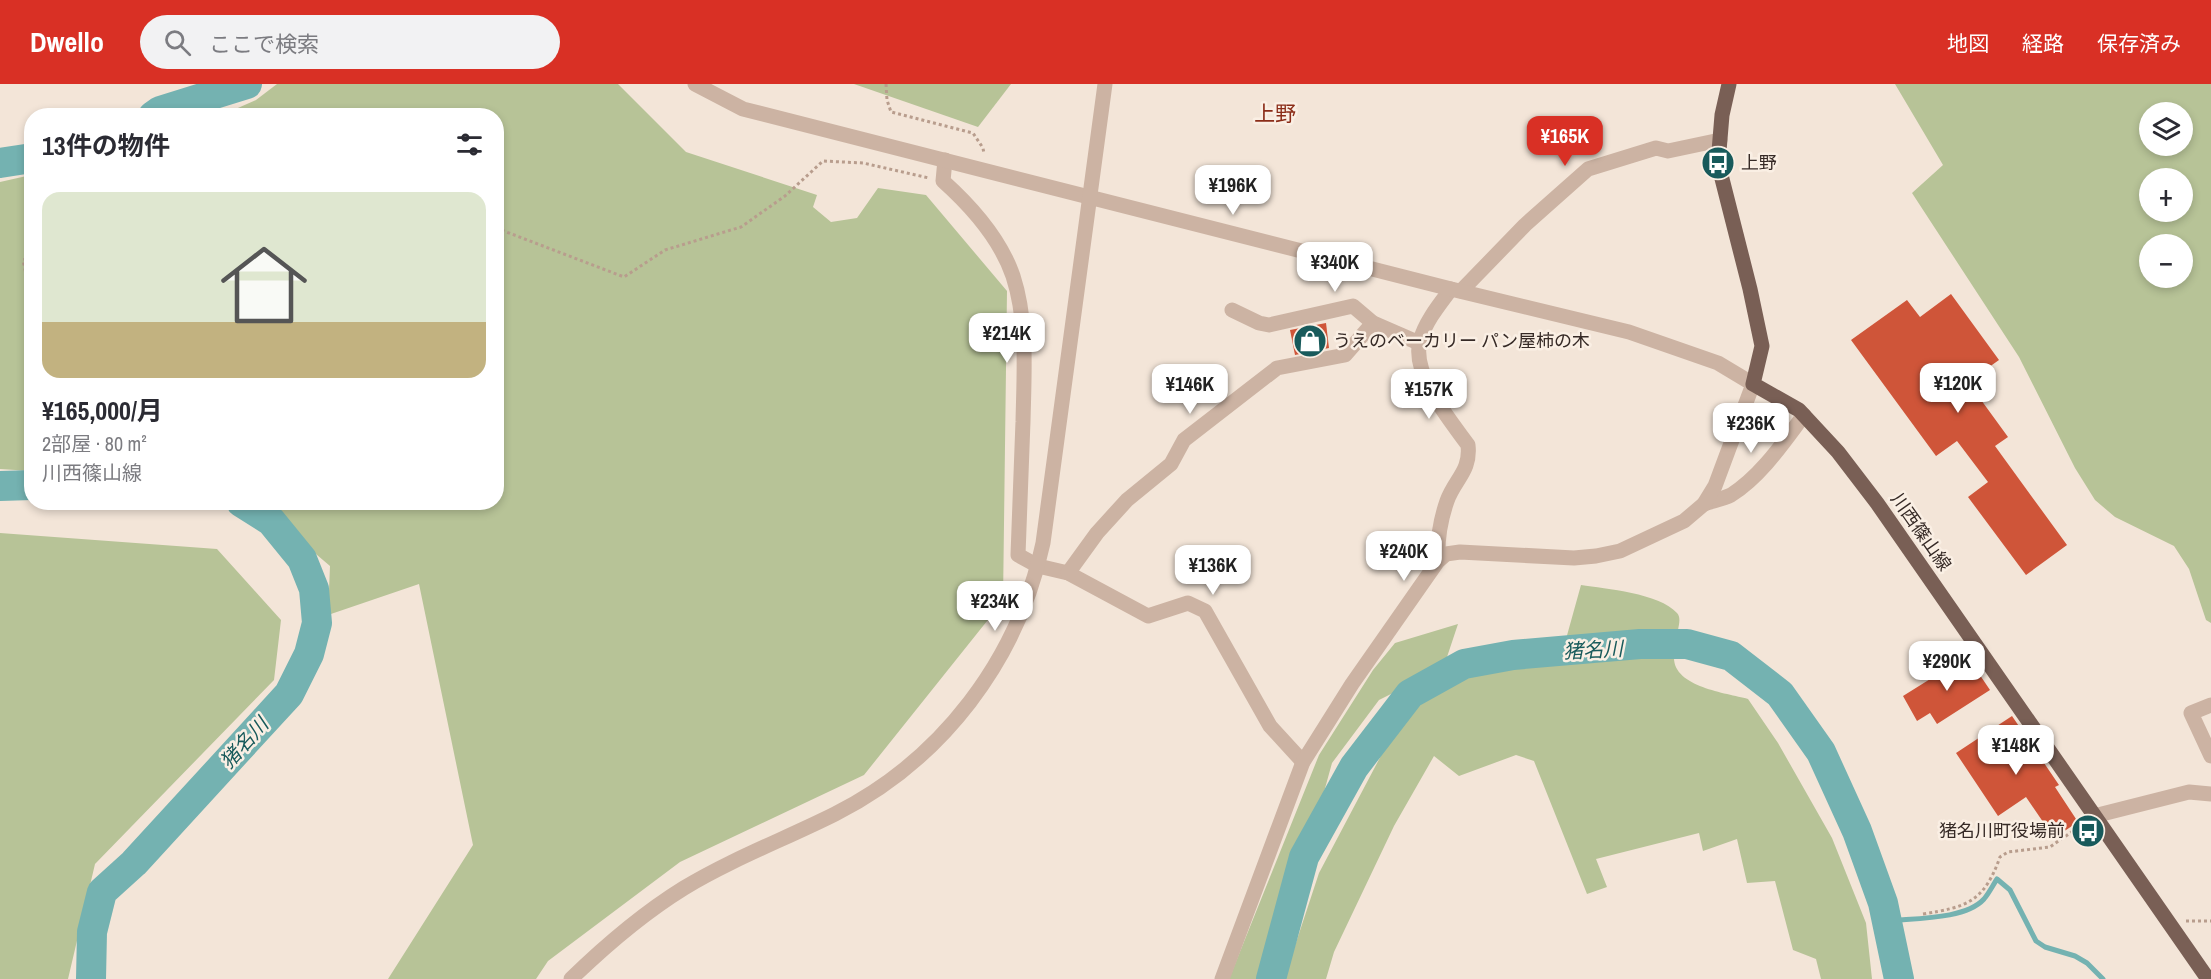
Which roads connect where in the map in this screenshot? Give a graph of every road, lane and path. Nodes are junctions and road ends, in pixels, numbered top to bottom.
1 (695, 84) edge
2 (886, 84) edge
3 (1105, 84) edge
4 (1729, 84) edge
5 (1720, 140) junction
6 (945, 160) junction
7 (988, 171) junction
8 (943, 181) junction
9 (1089, 197) junction
10 (504, 231) edge
11 (1456, 290) junction
12 (1233, 310) dead end
13 (1373, 323) junction
14 (1419, 343) junction
15 (1753, 384) junction
16 (1804, 415) junction
17 (1704, 504) junction
18 (1438, 561) junction
19 (1038, 566) junction
20 (1068, 573) junction
21 (2211, 705) edge
22 (2211, 756) edge
23 (1303, 762) junction
24 (2211, 794) edge
25 (2094, 816) junction
26 (1923, 914) dead end
27 (2211, 921) edge
28 (2169, 924) junction
29 (572, 979) edge
30 (1222, 979) edge
31 (2208, 979) edge

1 - 6 street
2 - 7 path
3 - 9 street
4 - 5 main road
5 - 11 street
5 - 15 main road
6 - 7 street
6 - 8 street
7 - 9 street
8 - 10 path
8 - 19 street
9 - 11 street
9 - 19 street
11 - 14 street
11 - 15 street
12 - 13 street
13 - 14 street
13 - 20 street
14 - 18 street
15 - 16 main road, 川西篠山線
15 - 17 street
16 - 17 street
16 - 25 main road, 川西篠山線
17 - 18 street
18 - 23 street
19 - 20 street
19 - 29 street
20 - 23 street
21 - 22 street
23 - 30 street
24 - 25 street
25 - 26 path
25 - 28 main road, 川西篠山線
27 - 28 path
28 - 31 main road, 川西篠山線

